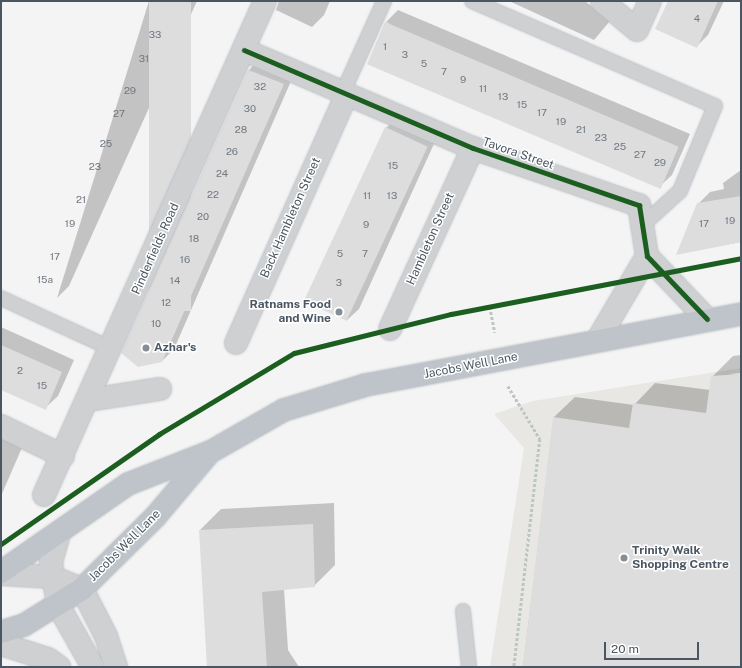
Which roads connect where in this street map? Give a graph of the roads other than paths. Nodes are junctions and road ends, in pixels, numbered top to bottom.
1 (265, 1) edge
2 (384, 1) edge
3 (472, 1) edge
4 (602, 1) edge
5 (650, 1) edge
6 (244, 50) junction
7 (345, 93) junction
8 (473, 148) junction
9 (645, 223) junction
10 (647, 256) junction
11 (1, 298) edge
12 (741, 314) edge
13 (707, 319) junction
14 (390, 330) dead end
15 (597, 341) junction
16 (236, 343) dead end
17 (112, 349) junction
18 (160, 389) dead end
19 (89, 400) junction
20 (1, 426) edge
21 (212, 451) junction
22 (63, 456) junction
23 (44, 495) dead end
24 (59, 534) junction
25 (1, 573) edge
26 (52, 577) junction
27 (82, 589) junction
28 (58, 605) junction
29 (463, 611) dead end
30 (1, 632) edge
31 (1, 644) edge
32 (59, 667) edge
33 (93, 667) edge
34 (116, 667) edge
35 (469, 667) edge

1 - 6 street, Pinderfields Road
2 - 7 lane
3 - 9 lane
4 - 5 street
6 - 7 street, Tavora Street
6 - 17 street, Pinderfields Road
7 - 8 street, Tavora Street
7 - 16 street, Back Hambleton Street
8 - 9 street, Tavora Street
8 - 14 street, Hambleton Street
9 - 10 street, Tavora Street
10 - 13 street
10 - 15 street
11 - 17 lane
12 - 13 highway, Jacobs Well Lane
13 - 15 highway, Jacobs Well Lane
15 - 21 highway, Jacobs Well Lane
17 - 19 street, Pinderfields Road
18 - 19 street
19 - 22 street, Pinderfields Road
20 - 22 street
21 - 24 highway, Jacobs Well Lane
21 - 27 highway, Jacobs Well Lane
22 - 23 street, Pinderfields Road
24 - 25 highway, Jacobs Well Lane
24 - 26 street
25 - 26 street
26 - 27 street
26 - 28 street
27 - 28 highway, Jacobs Well Lane
27 - 34 street
28 - 30 highway, Jacobs Well Lane
28 - 33 street
29 - 35 lane
31 - 32 street

